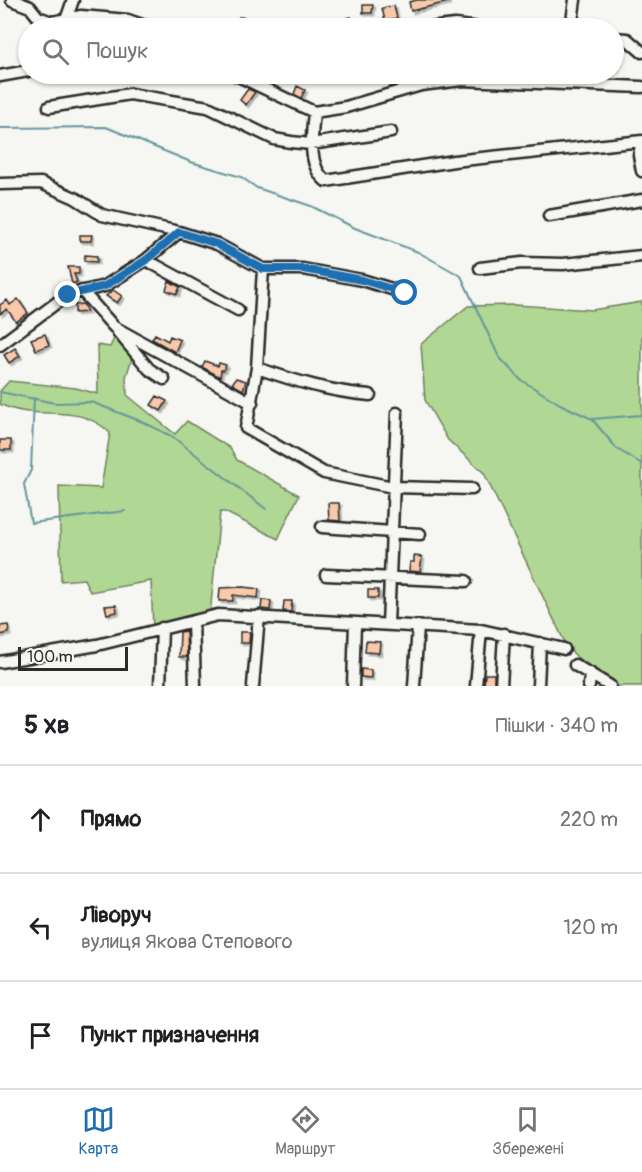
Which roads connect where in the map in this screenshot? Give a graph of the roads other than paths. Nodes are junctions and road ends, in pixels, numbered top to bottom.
1 (12, 0) edge
2 (73, 0) edge
3 (575, 0) edge
4 (41, 18) edge
5 (67, 18) edge
6 (74, 18) edge
7 (104, 18) edge
8 (572, 18) edge
9 (624, 39) edge
10 (642, 52) edge
11 (18, 73) edge
12 (0, 76) edge
13 (255, 84) edge
14 (429, 84) edge
15 (565, 84) edge
16 (642, 87) edge
17 (49, 107) dead end
18 (314, 112) junction
19 (391, 132) dead end
20 (311, 144) junction
21 (642, 171) edge
22 (0, 184) edge
23 (642, 200) edge
24 (549, 216) dead end
25 (179, 232) junction
26 (642, 256) edge
27 (146, 260) junction
28 (480, 268) dead end
29 (263, 269) junction
30 (82, 291) junction
31 (405, 293) dead end
32 (238, 310) dead end
33 (114, 327) junction
34 (0, 345) edge
35 (257, 368) junction
36 (164, 379) dead end
37 (370, 395) dead end
38 (252, 403) junction
39 (397, 413) dead end
40 (393, 487) junction
41 (472, 489) dead end
42 (322, 527) dead end
43 (390, 531) junction
44 (420, 534) dead end
45 (326, 575) dead end
46 (388, 577) junction
47 (466, 581) dead end
48 (259, 616) junction
49 (193, 621) junction
50 (355, 623) junction
51 (388, 624) junction
52 (418, 626) junction
53 (162, 628) junction
54 (481, 630) junction
55 (504, 634) junction
56 (540, 643) junction
57 (564, 649) dead end
58 (0, 662) edge
59 (576, 665) dead end
60 (590, 674) junction
61 (160, 686) edge
62 (195, 686) edge
63 (253, 686) edge
64 (353, 686) edge
65 (414, 686) edge
66 (476, 686) edge
67 (501, 686) edge
68 (538, 686) edge
69 (589, 686) edge
70 (610, 686) edge

1 - 4 street
2 - 5 street
3 - 8 street
6 - 7 street
9 - 10 street
11 - 12 street
13 - 18 street
14 - 18 street
15 - 16 street
17 - 20 street
18 - 20 street
19 - 20 street
20 - 21 street
22 - 25 street
23 - 24 street
25 - 27 street
25 - 29 street
26 - 28 street
27 - 30 street
27 - 32 street
29 - 31 street
29 - 35 street
30 - 33 street
30 - 34 street
33 - 36 street
33 - 38 street
35 - 37 street
35 - 38 street
38 - 40 street
39 - 40 street
40 - 41 street
40 - 43 street
42 - 43 street
43 - 44 street
43 - 46 street
45 - 46 street
46 - 47 street
46 - 51 street
48 - 49 street
48 - 50 street
48 - 63 street
49 - 53 street
49 - 62 street
50 - 51 street
50 - 64 street
51 - 52 street
52 - 54 street
52 - 65 street
53 - 58 street
53 - 61 street
54 - 55 street
54 - 66 street
55 - 56 street
55 - 67 street
56 - 57 street
56 - 68 street
59 - 60 street
60 - 69 street
60 - 70 street

